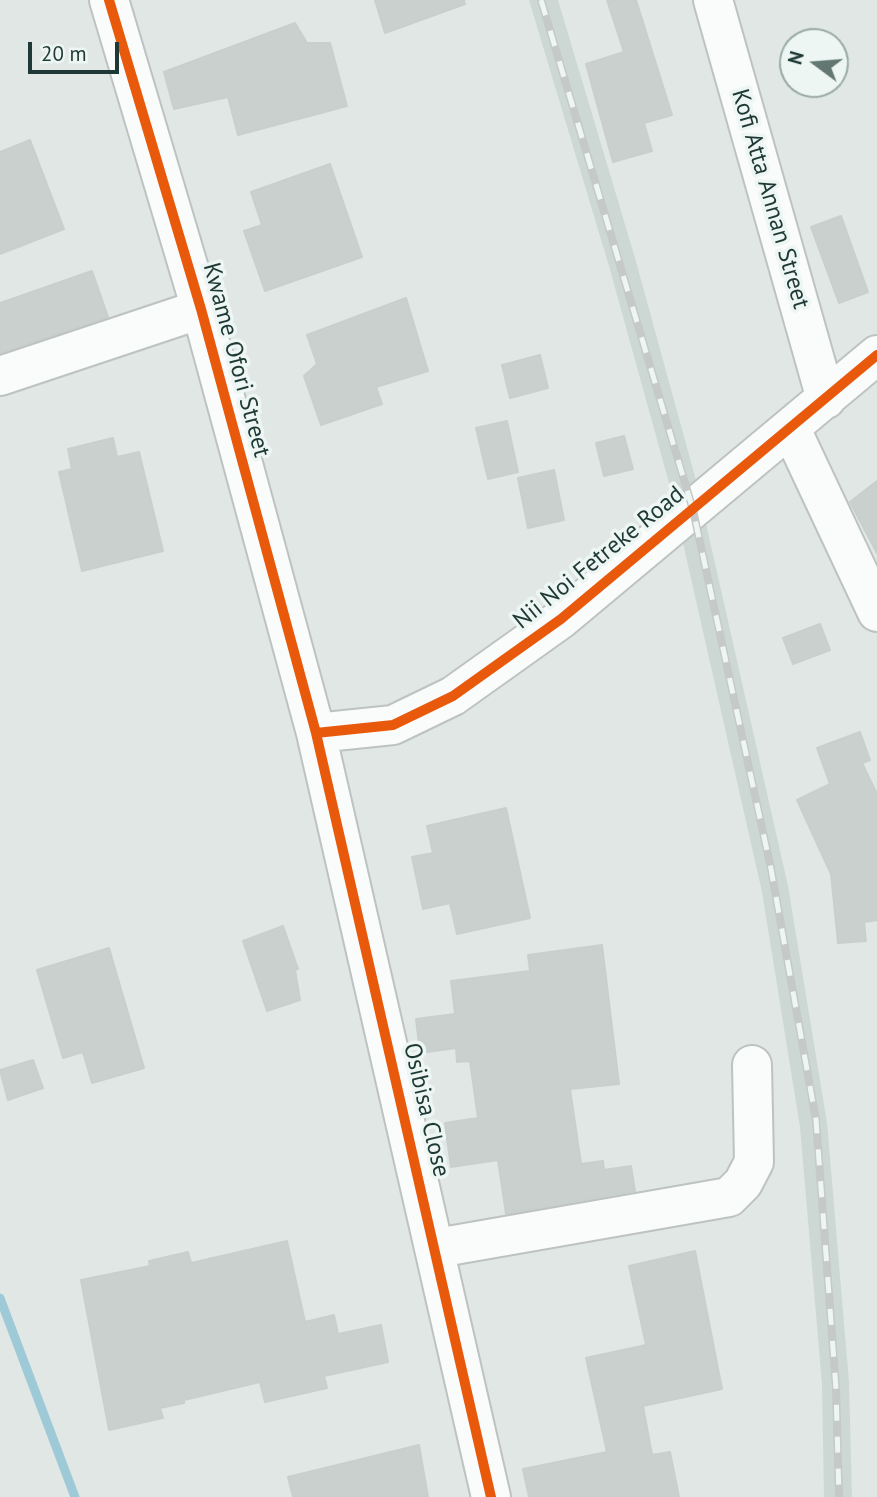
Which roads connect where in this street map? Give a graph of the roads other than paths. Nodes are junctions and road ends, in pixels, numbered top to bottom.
1 (109, 0) edge
2 (713, 0) edge
3 (201, 309) junction
4 (877, 355) edge
5 (0, 376) edge
6 (826, 399) junction
7 (791, 429) junction
8 (877, 612) edge
9 (316, 733) junction
10 (752, 1065) dead end
11 (437, 1248) junction
12 (491, 1497) edge

1 - 3 street, Kwame Ofori Street
2 - 6 street, Kofi Atta Annan Street
3 - 5 street
3 - 9 street, Kwame Ofori Street
4 - 6 street, Nii Noi Fetreke Road
6 - 7 street, Nii Noi Fetreke Road
7 - 8 street
7 - 9 street, Nii Noi Fetreke Road
9 - 11 street, Osibisa Close
10 - 11 street
11 - 12 street, Osibisa Close

